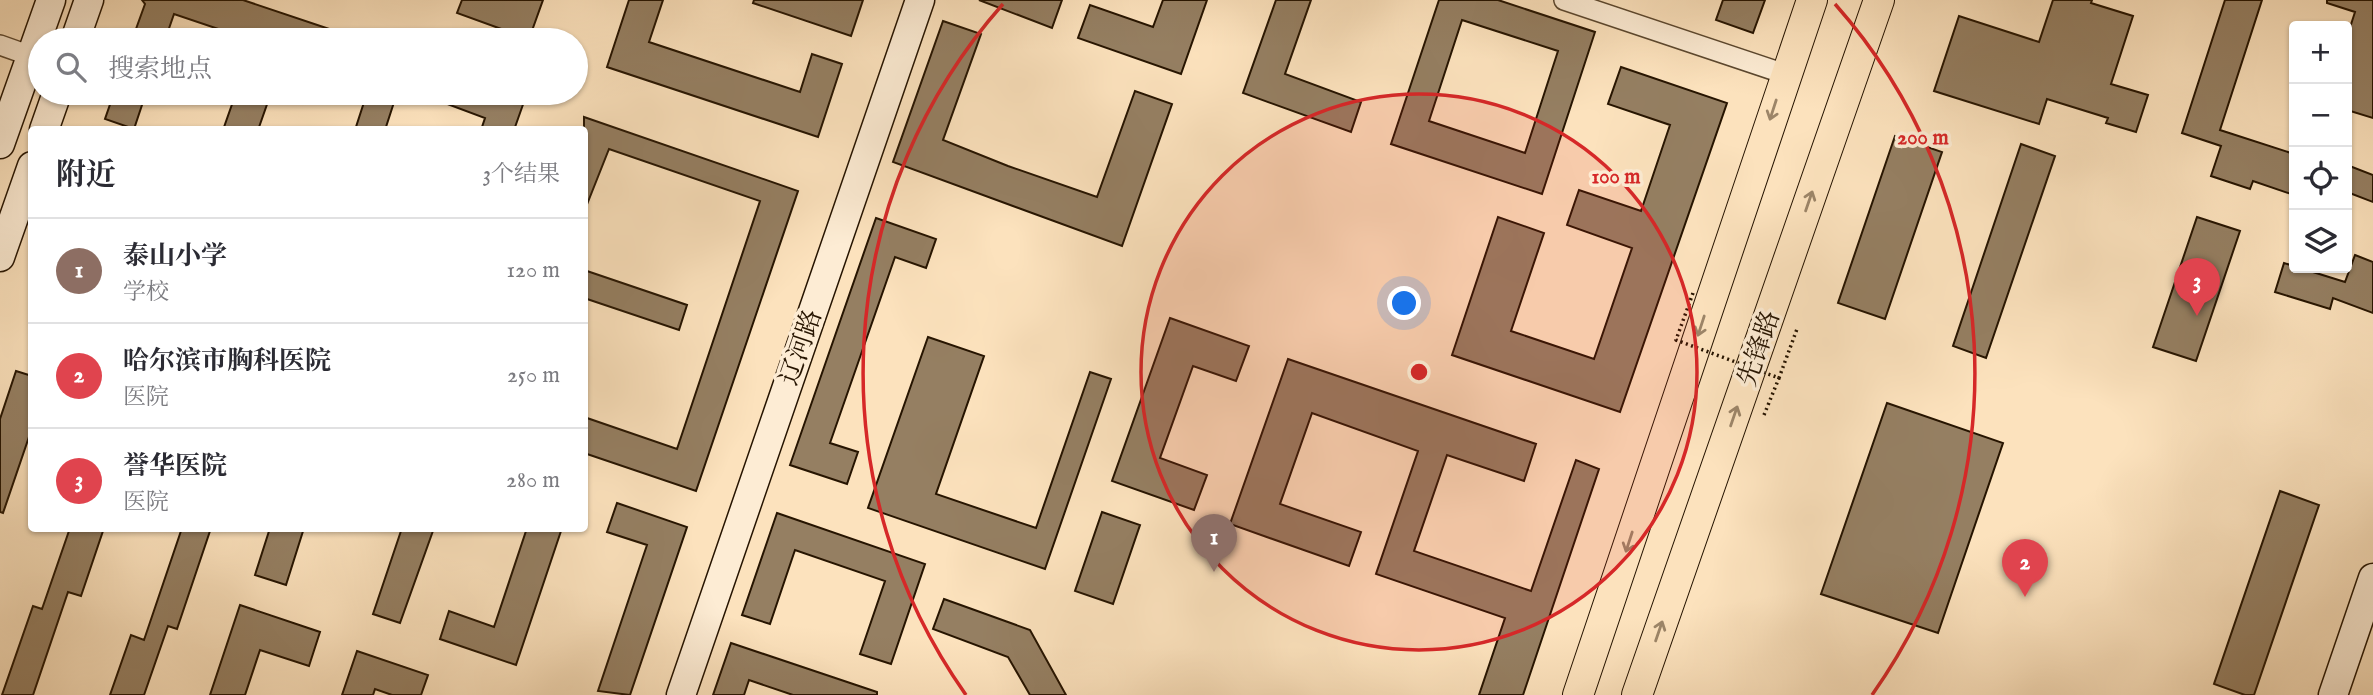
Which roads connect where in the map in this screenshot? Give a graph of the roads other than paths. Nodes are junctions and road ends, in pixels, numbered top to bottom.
1 (51, 0) edge
2 (89, 0) edge
3 (905, 0) edge
4 (920, 0) edge
5 (1564, 0) edge
6 (1812, 0) edge
7 (1879, 0) edge
8 (42, 28) edge
9 (79, 28) edge
10 (0, 46) edge
11 (28, 55) edge
12 (28, 67) edge
13 (1785, 74) junction
14 (53, 105) edge
15 (45, 126) edge
16 (0, 144) edge
17 (28, 177) edge
18 (0, 257) edge
19 (2373, 578) edge
20 (668, 695) edge
21 (681, 695) edge
22 (1578, 695) edge
23 (1637, 695) edge
24 (2333, 695) edge

1 - 8 main road
2 - 9 main road
3 - 20 main road, 辽河路
4 - 21 main road, 辽河路
5 - 13 street
6 - 13 main road
23 -> 7 main road, 先锋路
10 - 11 street
12 - 16 main road
13 -> 22 main road
14 - 15 main road
17 - 18 main road
19 - 24 main road

